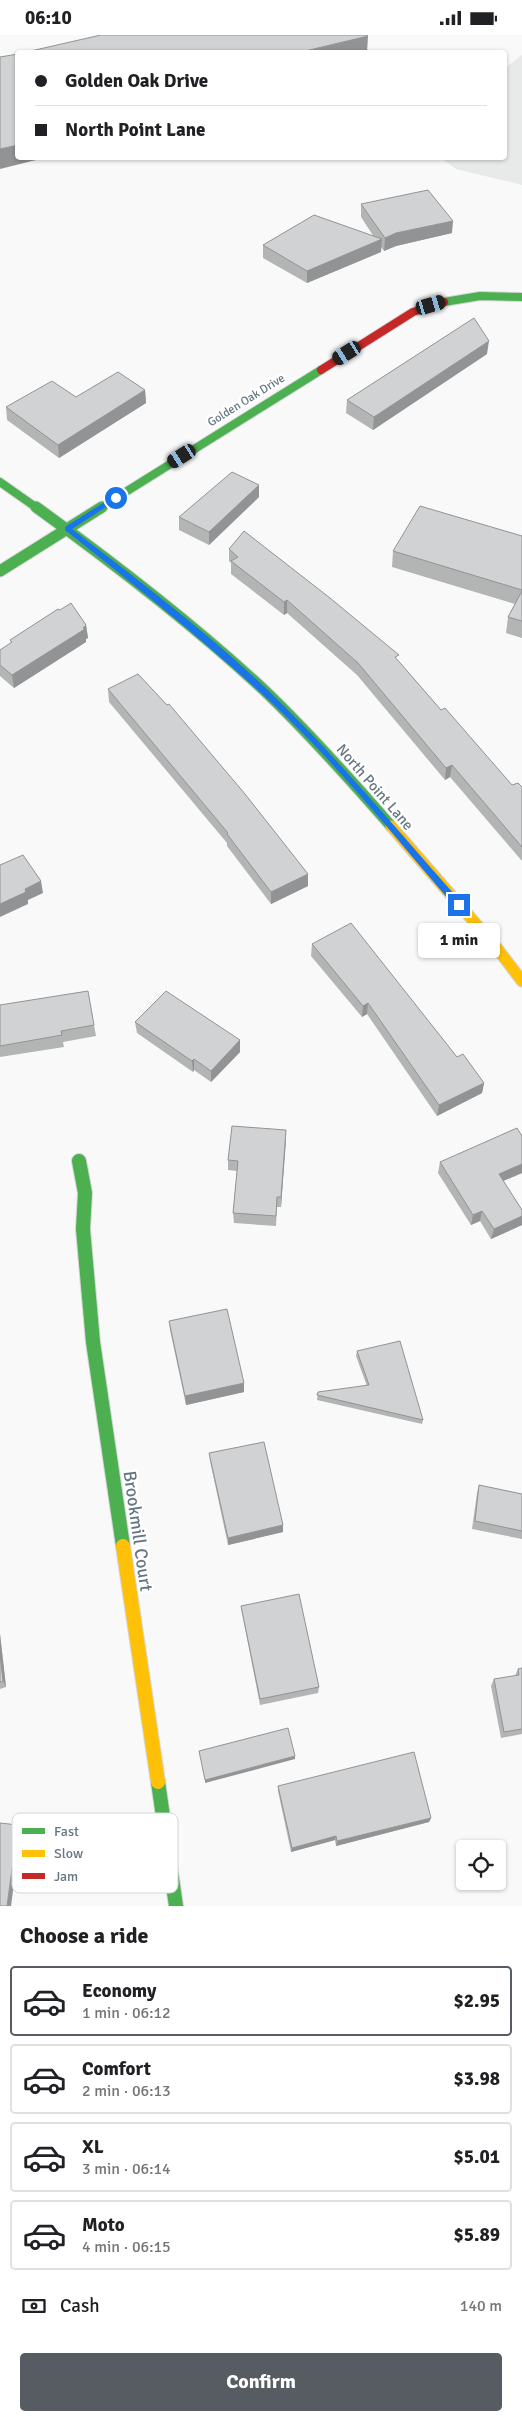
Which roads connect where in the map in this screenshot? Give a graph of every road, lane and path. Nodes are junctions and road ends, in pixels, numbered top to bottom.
1 (522, 297) edge
2 (0, 482) edge
3 (67, 529) junction
4 (0, 571) edge
5 (522, 981) edge
6 (79, 1161) dead end
7 (162, 1813) edge
8 (174, 1893) edge
9 (176, 1906) edge

1 - 3 street, Golden Oak Drive
2 - 3 street, North Point Lane
3 - 4 street, Golden Oak Drive
3 - 5 street, North Point Lane
6 - 7 street, Brookmill Court
8 - 9 street, Brookmill Court

